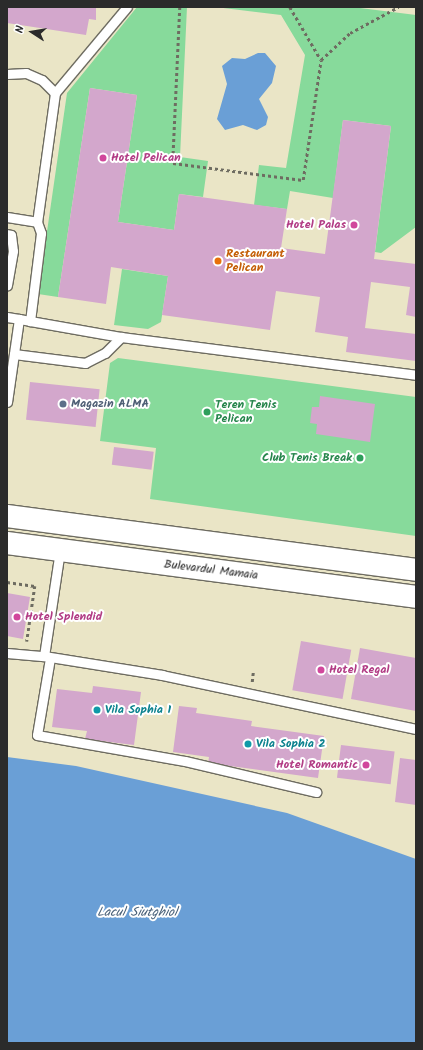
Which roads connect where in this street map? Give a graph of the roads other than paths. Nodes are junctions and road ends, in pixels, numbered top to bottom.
1 (126, 7) edge
2 (7, 74) edge
3 (55, 93) junction
4 (7, 217) edge
5 (37, 222) junction
6 (7, 234) edge
7 (7, 285) edge
8 (7, 316) edge
9 (19, 319) junction
10 (30, 321) junction
11 (121, 337) junction
12 (14, 354) junction
13 (416, 375) edge
14 (7, 402) edge
15 (7, 516) edge
16 (7, 543) edge
17 (60, 550) junction
18 (416, 570) edge
19 (416, 597) edge
20 (7, 653) edge
21 (47, 657) junction
22 (416, 729) edge
23 (316, 792) dead end

1 - 3 lane
2 - 3 lane
3 - 5 lane
4 - 5 lane
5 - 10 lane
6 - 7 lane
8 - 9 lane
9 - 10 lane
9 - 12 lane
10 - 11 lane
11 - 12 lane
11 - 13 lane
12 - 14 lane
15 - 18 main road
16 - 17 main road, Bulevardul Mamaia
17 - 19 main road, Bulevardul Mamaia
17 - 21 lane
20 - 21 lane
21 - 22 lane
21 - 23 lane

